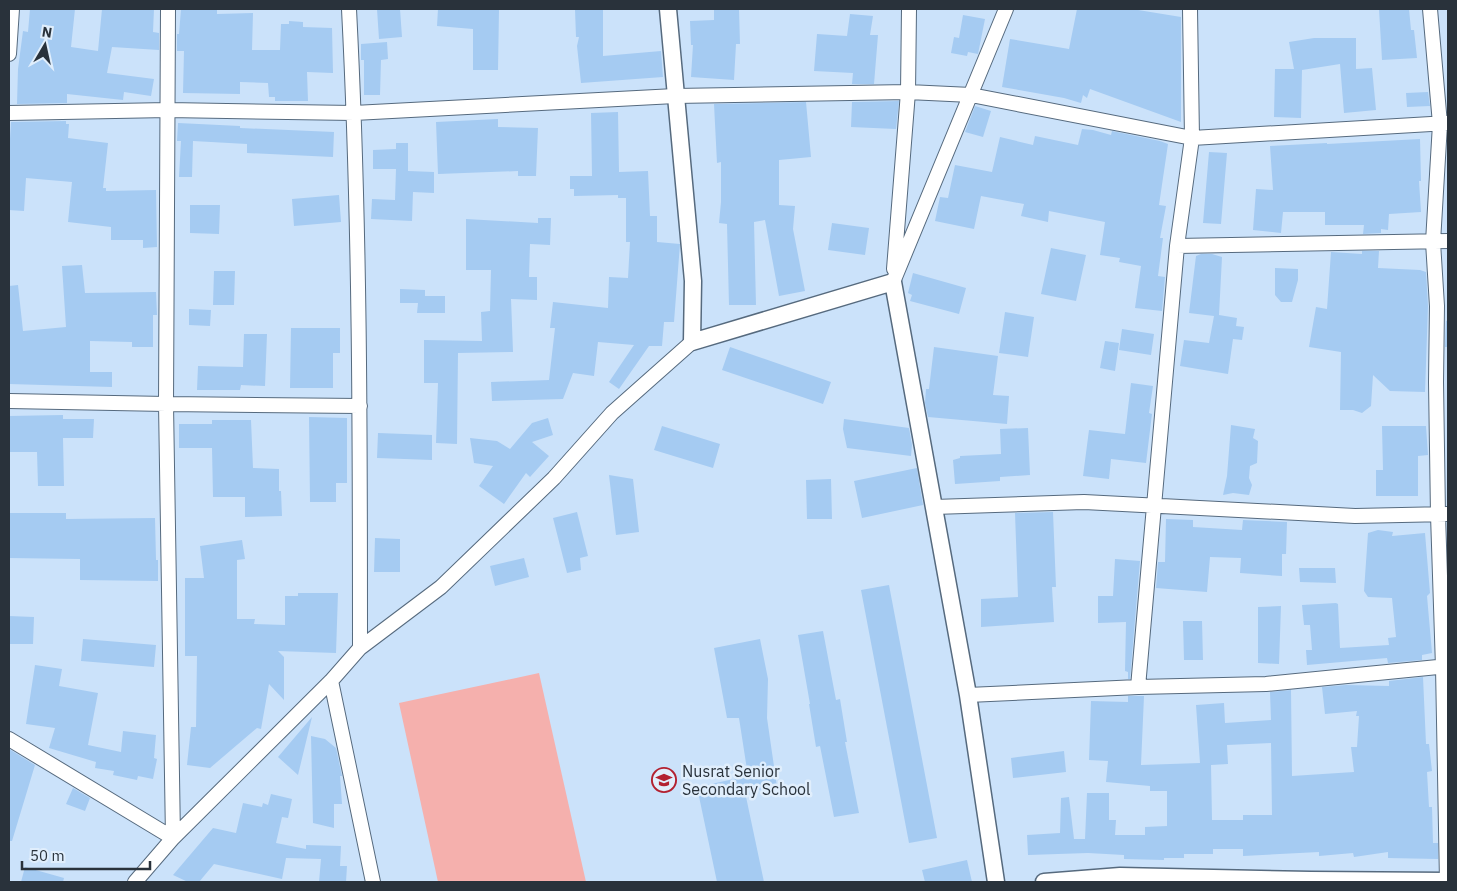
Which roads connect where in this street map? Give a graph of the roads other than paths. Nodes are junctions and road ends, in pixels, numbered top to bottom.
1 (12, 9) edge
2 (168, 9) edge
3 (348, 9) edge
4 (668, 9) edge
5 (909, 9) edge
6 (1006, 9) edge
7 (1190, 9) edge
8 (1430, 9) edge
9 (9, 54) edge
10 (908, 92) junction
11 (972, 95) junction
12 (675, 96) junction
13 (168, 110) junction
14 (9, 113) edge
15 (354, 113) junction
16 (1444, 123) edge
17 (1192, 138) junction
18 (1433, 242) junction
19 (1448, 242) edge
20 (1177, 246) junction
21 (893, 282) junction
22 (692, 342) junction
23 (9, 401) edge
24 (166, 404) junction
25 (360, 406) junction
26 (1154, 505) junction
27 (934, 506) junction
28 (1443, 515) edge
29 (360, 648) junction
30 (1446, 666) edge
31 (331, 681) junction
32 (1138, 687) junction
33 (968, 695) junction
34 (9, 739) edge
35 (173, 838) junction
36 (1448, 881) edge
37 (135, 882) edge
38 (373, 882) edge
39 (996, 882) edge
40 (1044, 882) edge

1 - 9 street
2 - 13 street
3 - 15 street
4 - 12 street
5 - 10 street
6 - 11 street
7 - 17 street
8 - 16 street
10 - 11 street
10 - 12 street
10 - 21 street
11 - 17 street
11 - 21 street
12 - 15 street
12 - 22 street
13 - 14 street
13 - 15 street
13 - 24 street
15 - 25 street
16 - 17 street
16 - 18 street
17 - 20 street
18 - 19 street
18 - 20 street
18 - 28 street
20 - 26 street
21 - 22 street
21 - 27 street
22 - 29 street
23 - 24 street
24 - 25 street
24 - 35 street
25 - 29 street
26 - 27 street
26 - 28 street
26 - 32 street
27 - 33 street
28 - 30 street
29 - 31 street
30 - 32 street
30 - 36 street
31 - 35 street
31 - 38 street
32 - 33 street
33 - 39 street
34 - 35 street
35 - 37 street
36 - 40 street

